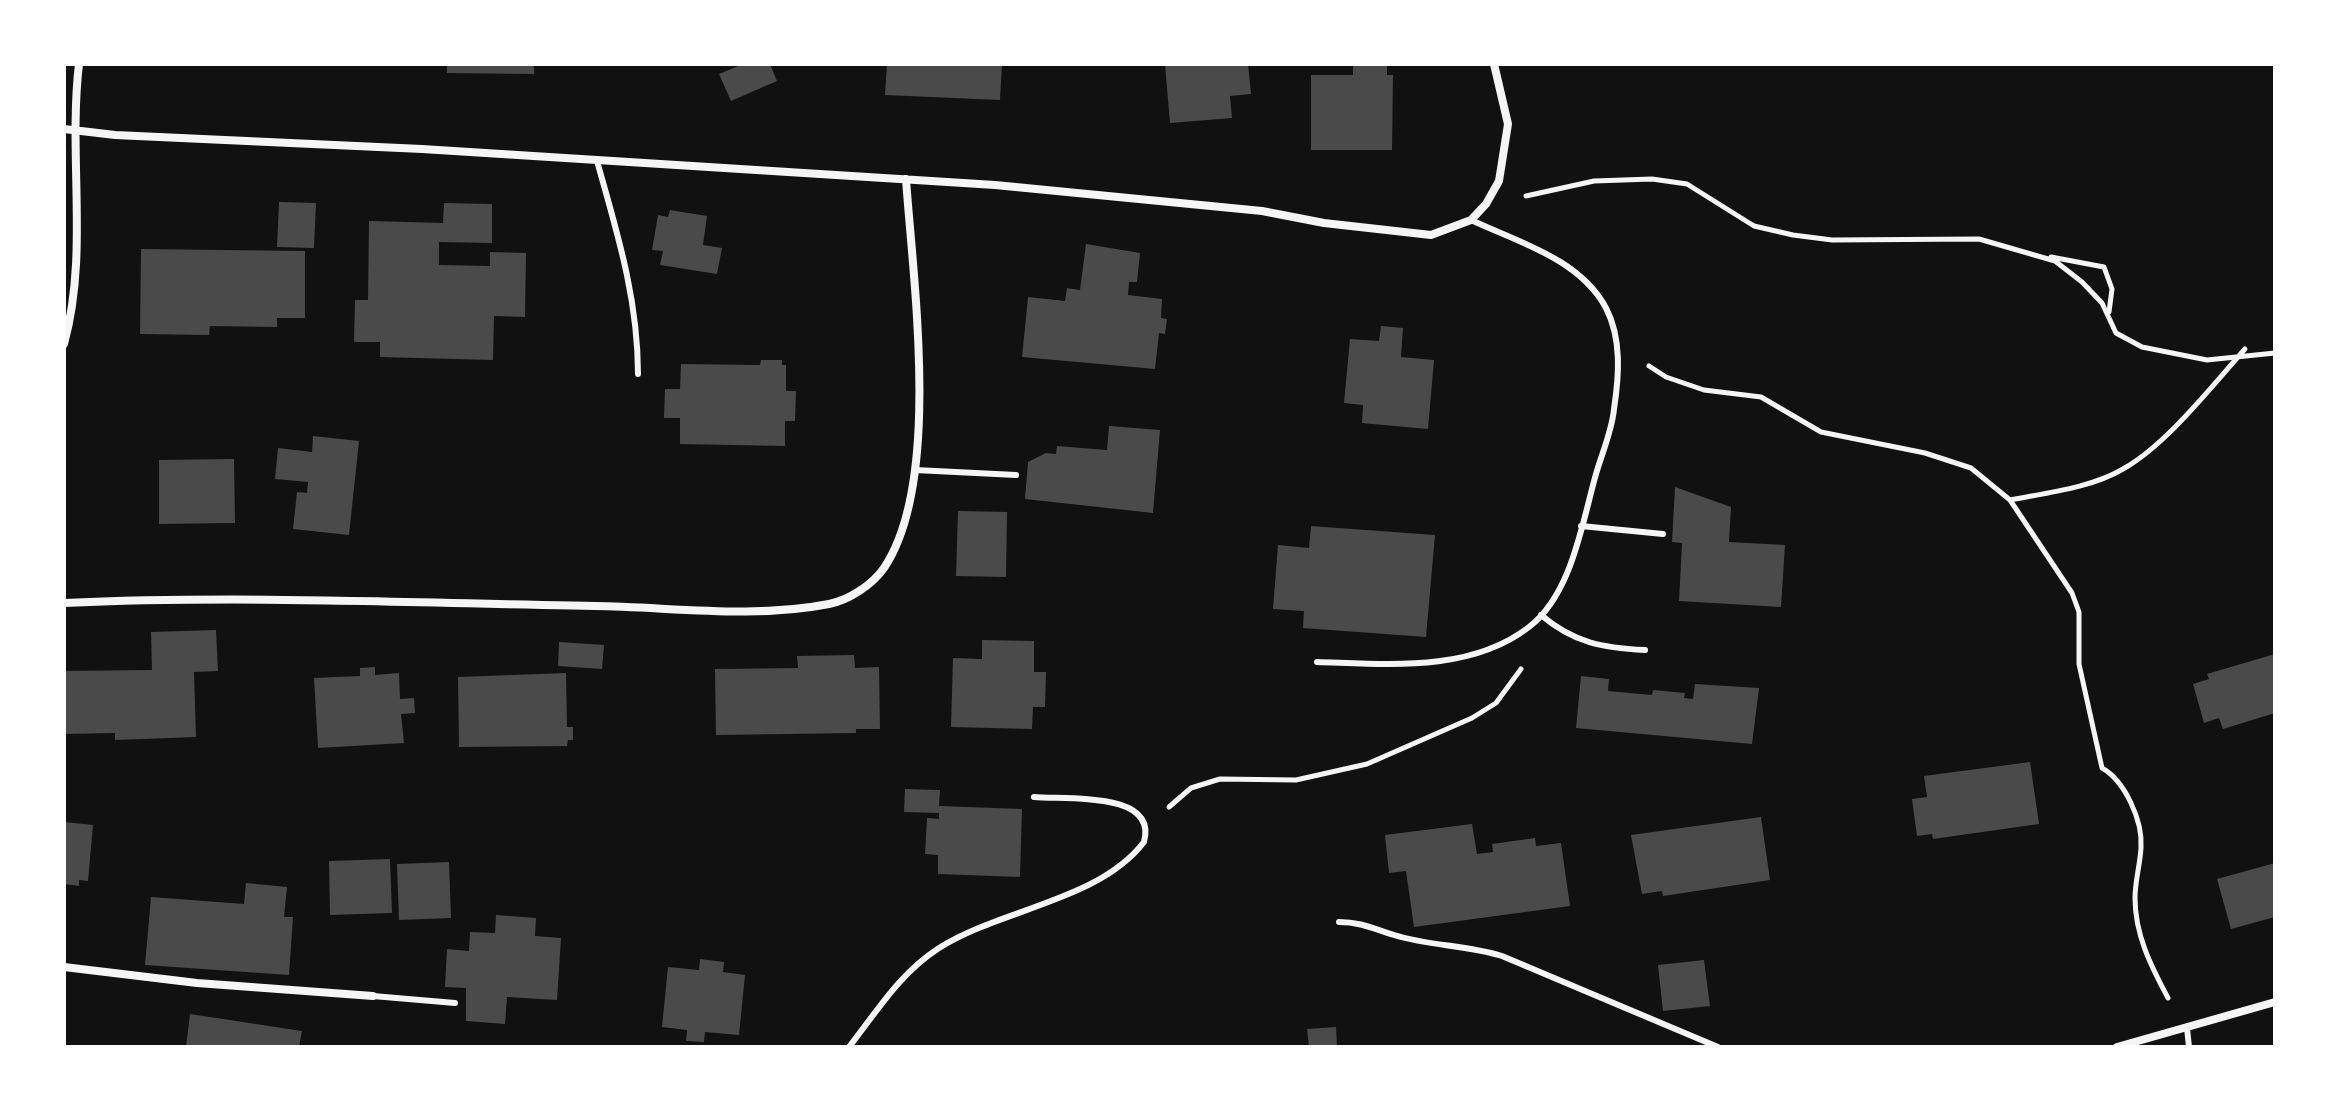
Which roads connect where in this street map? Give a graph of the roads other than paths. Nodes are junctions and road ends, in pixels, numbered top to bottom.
1 (79, 64) edge
2 (1494, 64) edge
3 (64, 129) edge
4 (74, 130) junction
5 (597, 161) junction
6 (906, 179) junction
7 (1471, 220) junction
8 (64, 344) edge
9 (638, 374) dead end
10 (915, 470) junction
11 (1016, 475) dead end
12 (1581, 526) junction
13 (1663, 534) dead end
14 (64, 603) edge
15 (1541, 615) junction
16 (1645, 650) dead end
17 (1317, 662) dead end
18 (1034, 797) dead end
19 (1339, 922) dead end
20 (64, 967) edge
21 (373, 996) joint
22 (2275, 1002) edge
23 (455, 1003) dead end
24 (2187, 1028) junction
25 (849, 1047) edge
26 (1718, 1047) edge
27 (2117, 1047) edge
28 (2189, 1047) edge

1 - 4 street
2 - 7 street
3 - 4 street
4 - 5 street
4 - 8 street
5 - 6 street
5 - 9 lane
6 - 7 street
6 - 10 street
7 - 12 lane
10 - 11 lane
10 - 14 street
12 - 13 lane
12 - 15 lane
15 - 16 lane
15 - 17 lane
18 - 25 lane
19 - 26 lane
20 - 21 street
21 - 23 lane
22 - 24 street
24 - 27 street
24 - 28 lane

